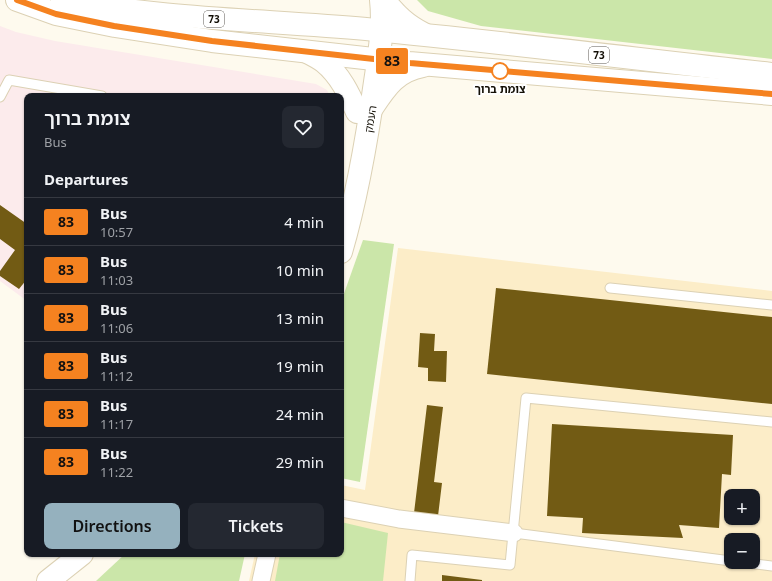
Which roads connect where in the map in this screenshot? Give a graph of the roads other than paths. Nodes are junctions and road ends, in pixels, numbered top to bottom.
1 (17, 0) edge
2 (62, 0) edge
3 (366, 0) edge
4 (382, 0) edge
5 (374, 30) junction
6 (426, 36) junction
7 (305, 51) junction
8 (371, 59) junction
9 (431, 65) junction
10 (772, 74) edge
11 (85, 93) edge
12 (772, 94) edge
13 (0, 98) edge
14 (364, 110) junction
15 (344, 235) edge
16 (610, 288) dead end
17 (772, 305) edge
18 (772, 422) edge
19 (344, 509) edge
20 (514, 532) junction
21 (78, 557) edge
22 (266, 557) edge
23 (724, 560) edge
24 (760, 565) edge
25 (772, 566) edge
26 (48, 581) edge
27 (261, 581) edge
28 (410, 581) edge

1 - 7 main road, 73
2 - 5 main road, 73
3 - 5 main road, העמק
4 - 5 main road, העמק
4 - 6 main road
5 - 6 main road, 73
5 - 8 main road, העמק
6 - 10 main road, 73
7 - 8 main road, 73
7 - 14 main road
8 - 9 main road, 73
8 - 14 main road, העמק
9 - 12 main road, 73
9 - 14 main road
11 - 13 lane
14 - 15 main road, העמק
16 - 17 lane
18 - 20 lane
19 - 20 street
20 - 23 lane
20 - 28 lane
21 - 26 main road
22 - 27 street
24 - 25 lane

